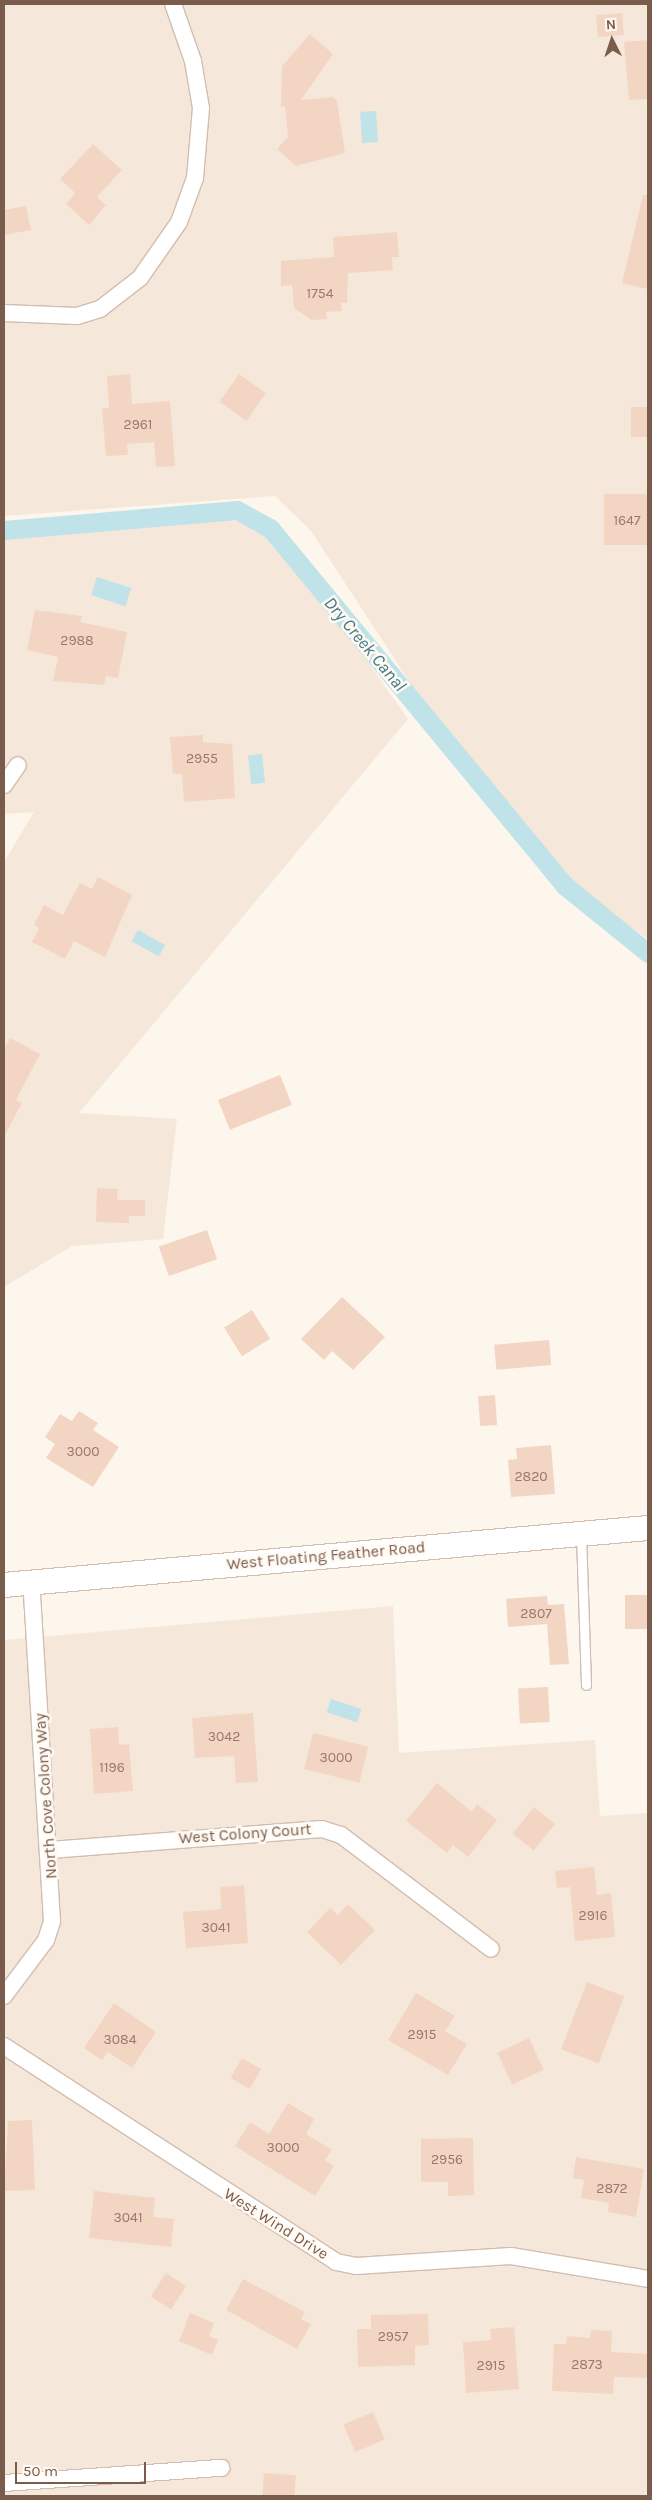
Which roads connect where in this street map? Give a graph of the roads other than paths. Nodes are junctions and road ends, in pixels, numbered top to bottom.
1 (173, 4) edge
2 (4, 313) edge
3 (18, 765) dead end
4 (4, 785) edge
5 (648, 1528) edge
6 (582, 1534) junction
7 (31, 1582) junction
8 (4, 1584) edge
9 (586, 1685) dead end
10 (50, 1850) junction
11 (491, 1948) dead end
12 (4, 1996) edge
13 (4, 2046) edge
14 (648, 2279) edge
15 (221, 2468) dead end
16 (4, 2483) edge

1 - 2 street
3 - 4 street
5 - 6 main road, West Floating Feather Road
6 - 7 main road, West Floating Feather Road
6 - 9 lane
7 - 8 main road, West Floating Feather Road
7 - 10 street, North Cove Colony Way
10 - 11 street, West Colony Court
10 - 12 street, North Cove Colony Way
13 - 14 street, West Wind Drive
15 - 16 street

